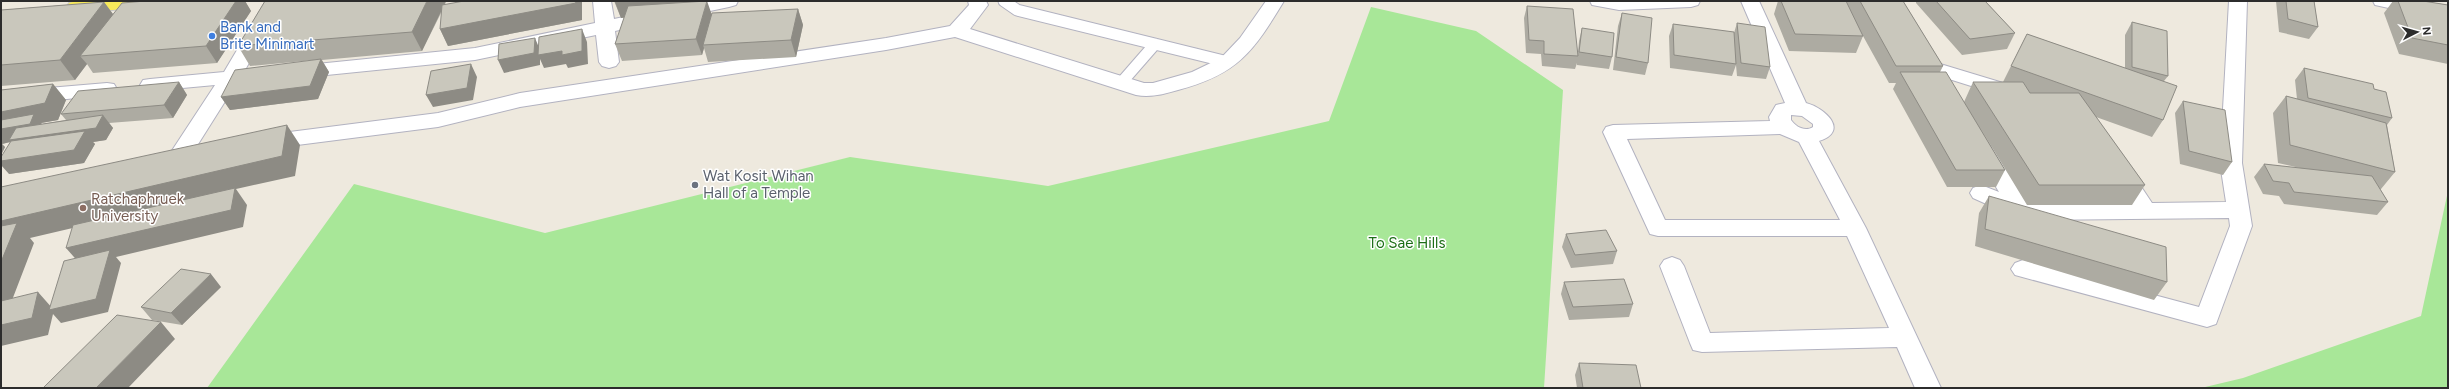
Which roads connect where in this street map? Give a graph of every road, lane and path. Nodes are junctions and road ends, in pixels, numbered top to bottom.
1 (148, 1) edge
2 (276, 1) edge
3 (602, 1) edge
4 (729, 1) edge
5 (977, 1) edge
6 (1004, 1) edge
7 (1275, 1) edge
8 (1599, 1) edge
9 (1691, 1) edge
10 (1750, 1) edge
11 (2238, 1) edge
12 (2382, 1) edge
13 (55, 8) edge
14 (2448, 15) edge
15 (605, 26) junction
16 (956, 31) junction
17 (1155, 44) junction
18 (1925, 50) edge
19 (609, 62) dead end
20 (1228, 62) junction
21 (1936, 69) junction
22 (230, 78) junction
23 (1121, 83) junction
24 (1953, 96) edge
25 (2026, 98) edge
26 (1, 99) edge
27 (1798, 108) junction
28 (1784, 128) junction
29 (1806, 136) junction
30 (1977, 137) edge
31 (246, 144) edge
32 (209, 148) edge
33 (2110, 157) edge
34 (1981, 193) dead end
35 (2144, 209) junction
36 (2238, 210) junction
37 (2022, 212) junction
38 (1855, 228) junction
39 (1672, 266) dead end
40 (2023, 269) dead end
41 (1905, 337) junction
42 (1928, 388) edge

1 - 13 main road
2 - 22 street
3 - 15 street
4 - 15 street
5 - 16 street
6 - 17 lane
7 - 20 street
8 - 9 street
10 - 27 street
11 - 36 street
12 - 14 street
15 - 19 street
15 - 22 street
16 - 23 street
16 - 31 street
17 - 20 lane
17 - 23 lane
18 - 21 street
20 - 23 street
21 - 24 street
21 - 25 street
22 - 26 street
22 - 32 street
27 - 28 street
27 - 29 street
28 - 29 street
28 - 38 street
29 - 38 street
30 - 37 street
33 - 35 street
34 - 37 street
35 - 36 street
35 - 37 street
36 - 40 street
38 - 41 street
39 - 41 street
41 - 42 street

